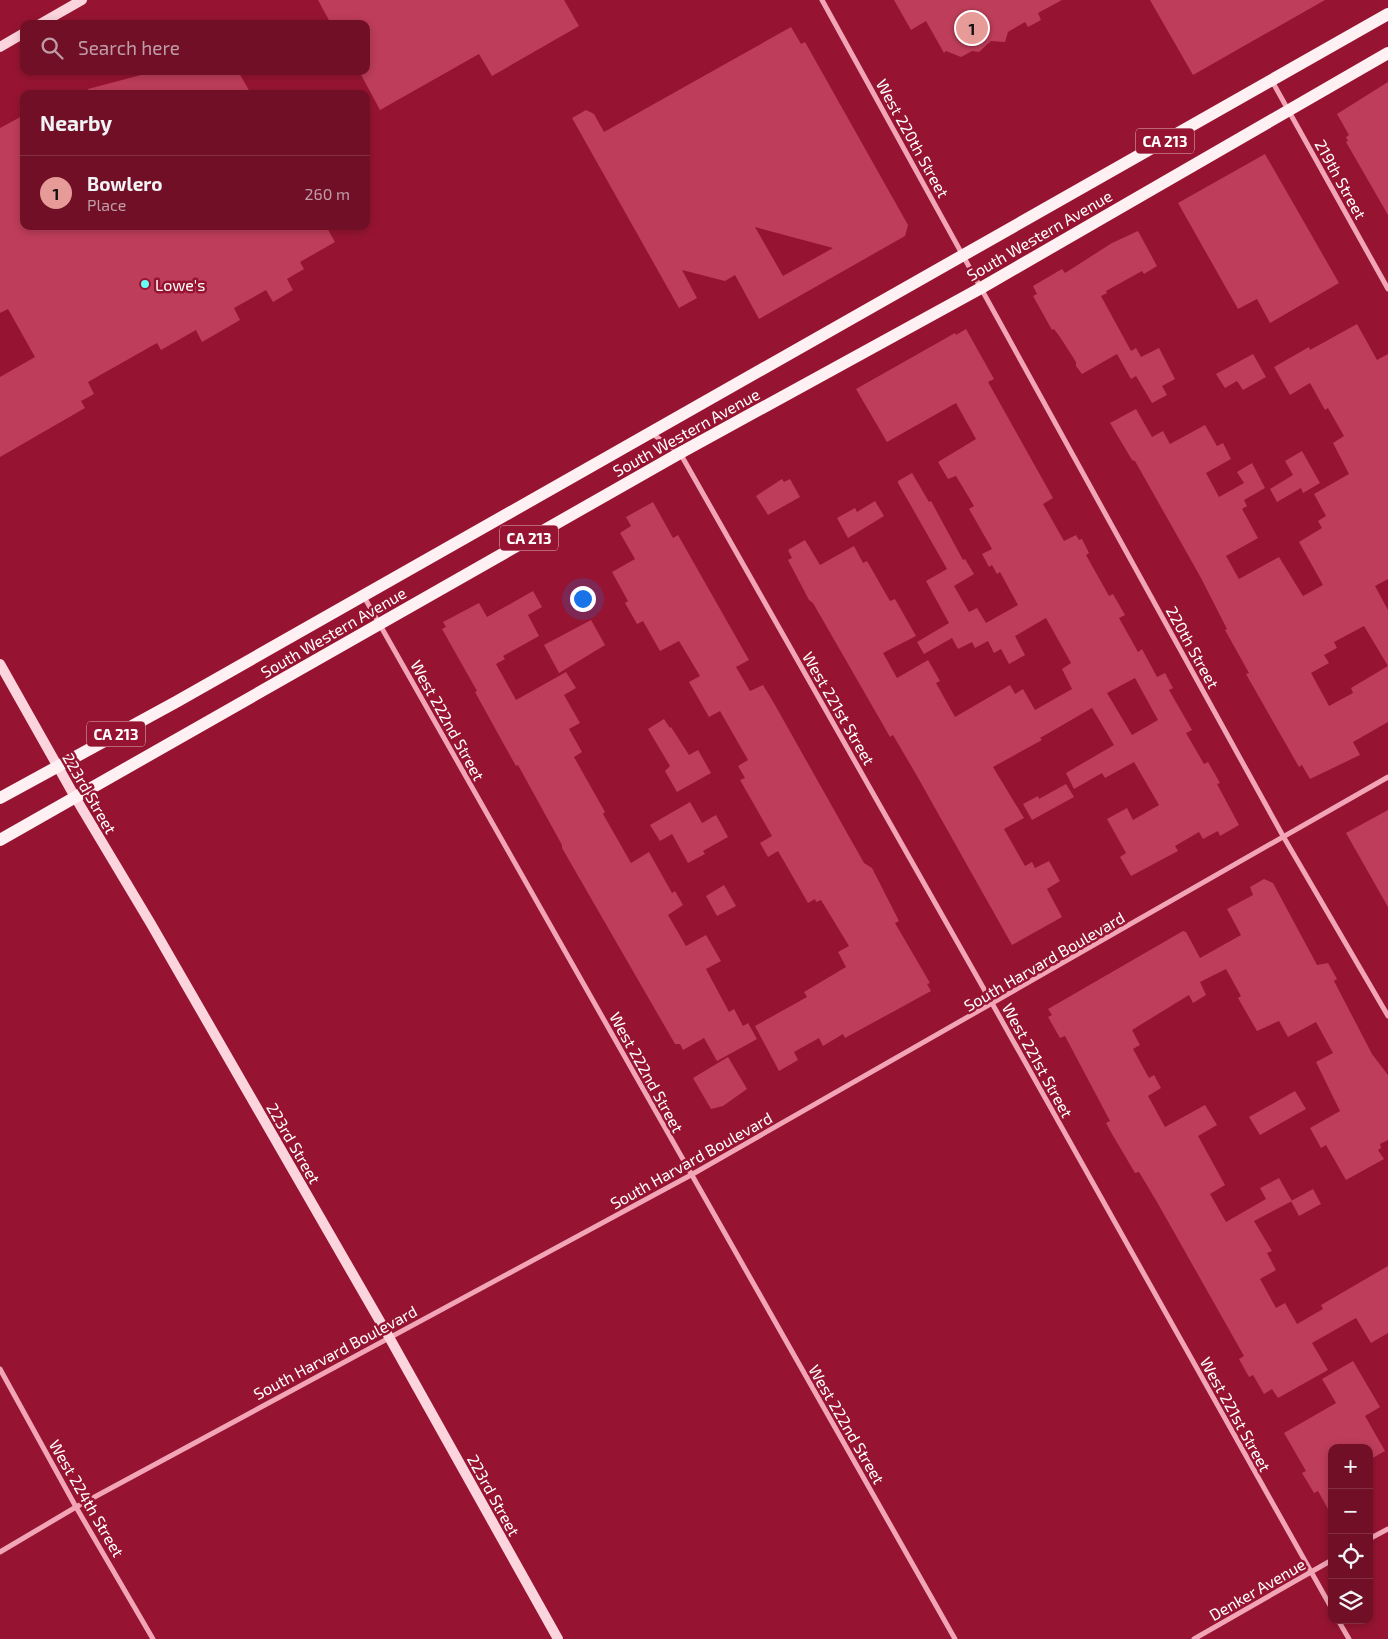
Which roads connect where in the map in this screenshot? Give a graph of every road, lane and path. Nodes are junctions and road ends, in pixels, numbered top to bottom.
1 (82, 0) edge
2 (822, 0) edge
3 (1388, 14) edge
4 (47, 20) edge
5 (20, 35) edge
6 (0, 47) edge
7 (1388, 53) edge
8 (1272, 81) junction
9 (1289, 111) junction
10 (963, 254) junction
11 (981, 288) junction
12 (1388, 289) edge
13 (649, 432) junction
14 (680, 453) junction
15 (363, 595) junction
16 (379, 623) junction
17 (0, 664) edge
18 (56, 766) junction
19 (1388, 777) edge
20 (0, 798) edge
21 (75, 798) junction
22 (1283, 836) junction
23 (0, 840) edge
24 (993, 1005) junction
25 (1388, 1016) edge
26 (691, 1176) junction
27 (389, 1337) junction
28 (0, 1369) edge
29 (76, 1507) junction
30 (1388, 1529) edge
31 (1373, 1538) edge
32 (0, 1552) edge
33 (1328, 1562) edge
34 (1311, 1572) junction
35 (1328, 1602) edge
36 (1340, 1624) edge
37 (153, 1639) edge
38 (558, 1639) edge
39 (955, 1639) edge
40 (1194, 1639) edge
41 (1349, 1639) edge

1 - 4 main road
2 - 10 street, West 220th Street
3 - 8 main road, South Western Avenue / CA 213
5 - 6 main road
7 - 9 main road, South Western Avenue / CA 213
8 - 9 street, 219th Street
8 - 10 main road, South Western Avenue / CA 213
9 - 11 main road, South Western Avenue / CA 213
9 - 12 street, 219th Street
10 - 11 street, West 220th Street
10 - 13 main road, South Western Avenue / CA 213
11 - 14 main road, South Western Avenue / CA 213
11 - 22 street, 220th Street
13 - 14 street, West 221st Street
13 - 15 main road, South Western Avenue / CA 213
14 - 16 main road, South Western Avenue / CA 213
14 - 24 street, West 221st Street
15 - 16 street, West 222nd Street
15 - 18 main road, South Western Avenue / CA 213
16 - 21 main road, South Western Avenue / CA 213
16 - 26 street, West 222nd Street
17 - 18 main road, 223rd Street
18 - 20 main road, South Western Avenue / CA 213
18 - 21 main road, 223rd Street
19 - 22 street, South Harvard Boulevard
21 - 23 main road, South Western Avenue / CA 213
21 - 27 main road, 223rd Street
22 - 24 street, South Harvard Boulevard
22 - 25 street, 220th Street
24 - 26 street, South Harvard Boulevard
24 - 34 street, West 221st Street
26 - 27 street, South Harvard Boulevard
26 - 39 street, West 222nd Street
27 - 29 street, South Harvard Boulevard
27 - 38 main road, 223rd Street
28 - 29 street, West 224th Street
29 - 32 street, South Harvard Boulevard
29 - 37 street, West 224th Street
30 - 31 street
33 - 34 street, Denker Avenue
34 - 35 street, West 221st Street
34 - 40 street, Denker Avenue
36 - 41 street

